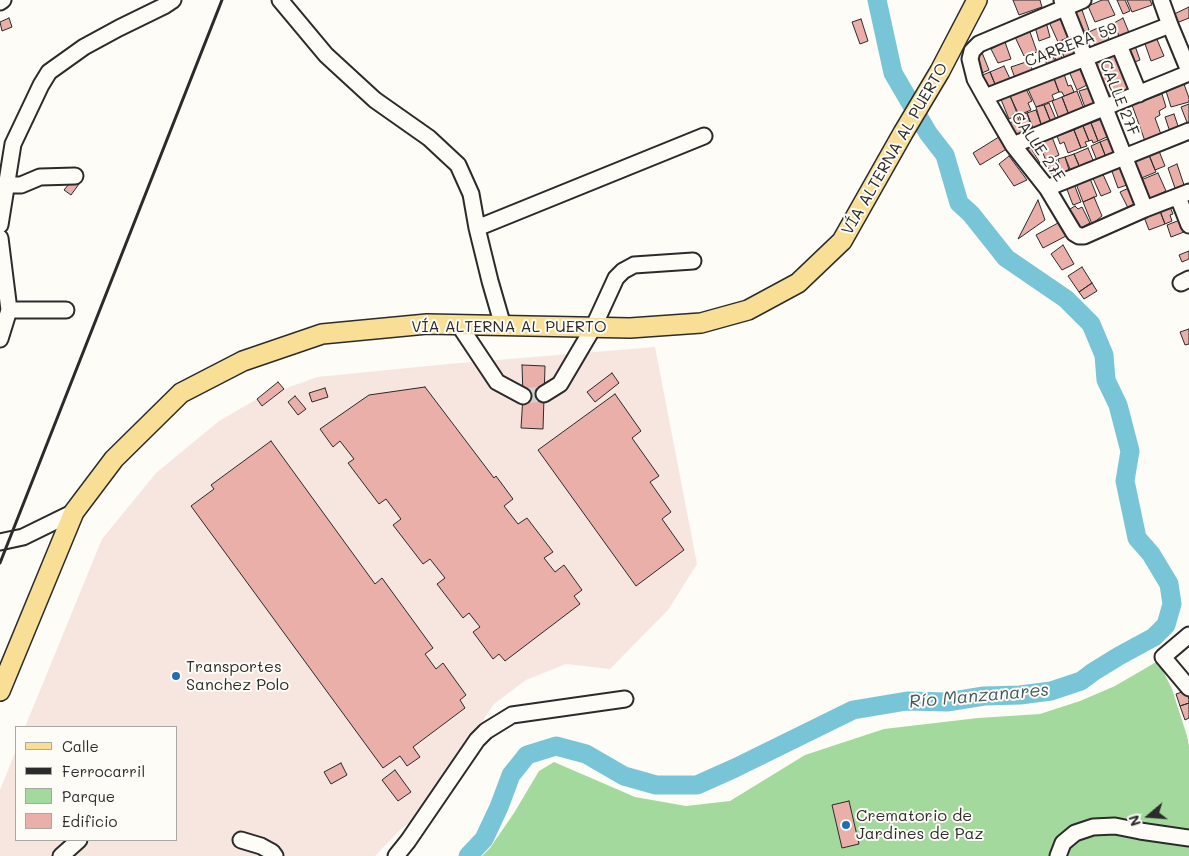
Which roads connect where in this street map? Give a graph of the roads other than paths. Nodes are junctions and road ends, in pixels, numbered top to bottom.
1 (3, 0) edge
2 (173, 0) edge
3 (280, 0) edge
4 (977, 0) edge
5 (1083, 0) edge
6 (1161, 0) edge
7 (0, 2) edge
8 (1063, 4) edge
9 (1170, 26) junction
10 (1119, 45) junction
11 (1084, 58) junction
12 (1189, 72) edge
13 (1139, 94) junction
14 (985, 97) junction
15 (1104, 108) junction
16 (1189, 131) edge
17 (704, 136) dead end
18 (7, 140) edge
19 (1013, 145) junction
20 (1124, 157) junction
21 (75, 176) dead end
22 (7, 185) junction
23 (1046, 188) junction
24 (1184, 194) edge
25 (1145, 209) junction
26 (0, 225) edge
27 (1189, 225) edge
28 (477, 228) junction
29 (0, 238) edge
30 (693, 260) dead end
31 (9, 310) junction
32 (66, 310) dead end
33 (459, 325) junction
34 (503, 326) junction
35 (593, 328) junction
36 (0, 339) edge
37 (544, 394) tunnel mouth
38 (523, 396) tunnel mouth
39 (74, 512) junction
40 (0, 542) edge
41 (1189, 635) edge
42 (1189, 688) edge
43 (0, 691) edge
44 (625, 699) dead end
45 (1189, 838) edge
46 (241, 840) dead end
47 (78, 841) edge
48 (61, 856) edge
49 (275, 856) edge
50 (396, 856) edge
51 (1058, 856) edge

1 - 7 street
2 - 18 street
3 - 28 street
4 - 35 main road, VÍA ALTERNA AL PUERTO
5 - 8 street, CALLE 27E
6 - 9 street
8 - 11 street, CALLE 27F
8 - 14 street, CALLE 27E
9 - 10 street, CARRERA 59
9 - 12 street
10 - 11 street, CARRERA 59
10 - 13 street
11 - 14 street, CARRERA 59
11 - 15 street, CALLE 27F
12 - 13 street
13 - 15 street
14 - 19 street, CALLE 27E
15 - 19 street
15 - 20 street, CALLE 27F
16 - 20 street
17 - 28 street
18 - 22 street
19 - 23 street, CALLE 27E
20 - 23 street
20 - 25 street, CALLE 27F
21 - 22 street
22 - 26 street
23 - 25 street, CALLE 27E
24 - 25 street
24 - 27 street
28 - 34 street
29 - 31 street
30 - 35 street
31 - 32 street
31 - 36 street
33 - 34 main road, VÍA ALTERNA AL PUERTO
33 - 38 street
33 - 39 main road, VÍA ALTERNA AL PUERTO
34 - 35 main road, VÍA ALTERNA AL PUERTO
35 - 37 street
39 - 40 street
39 - 43 main road, VÍA ALTERNA AL PUERTO
41 - 42 street
44 - 50 street
45 - 51 street
46 - 49 street
47 - 48 street

